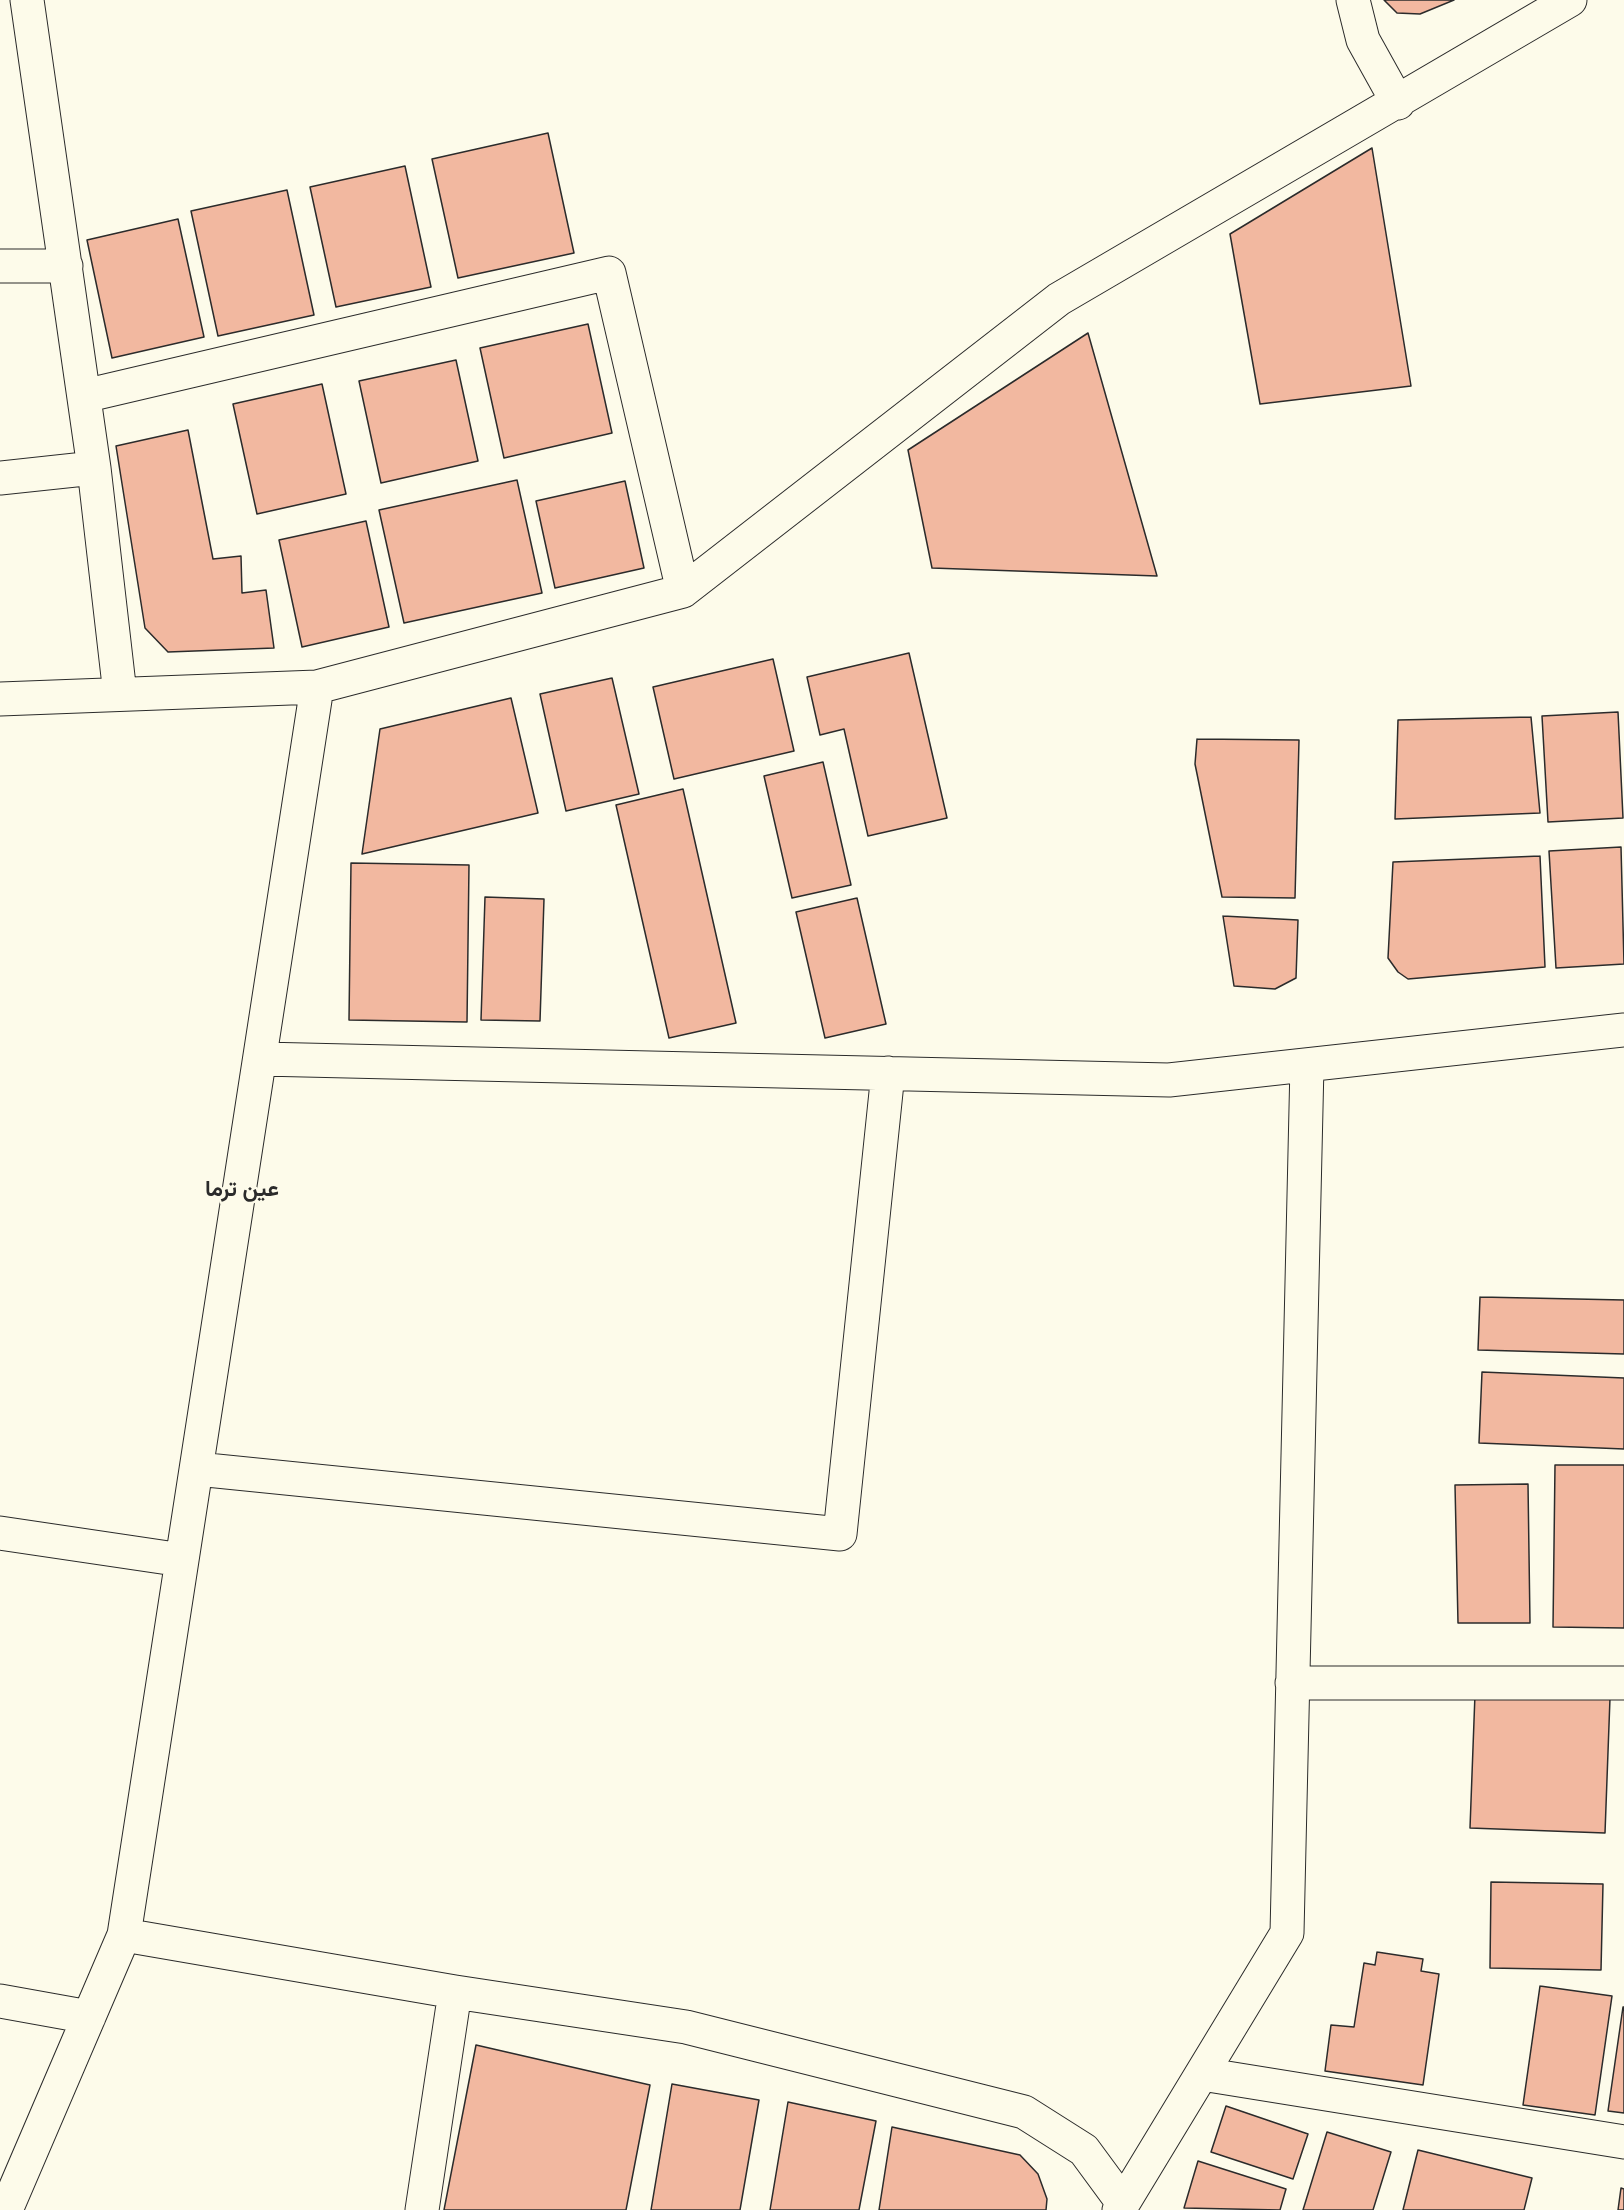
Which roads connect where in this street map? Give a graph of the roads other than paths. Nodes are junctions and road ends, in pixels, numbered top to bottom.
1 (27, 0) edge
2 (1353, 0) edge
3 (1570, 0) edge
4 (1398, 103) junction
5 (0, 266) edge
6 (66, 266) junction
7 (84, 396) junction
8 (94, 468) junction
9 (0, 478) edge
10 (683, 591) junction
11 (317, 687) junction
12 (120, 694) junction
13 (0, 699) edge
14 (1624, 1030) edge
15 (261, 1059) junction
16 (1307, 1065) junction
17 (888, 1073) junction
18 (196, 1470) junction
19 (0, 1533) edge
20 (182, 1560) junction
21 (1292, 1683) junction
22 (1624, 1683) edge
23 (124, 1935) junction
24 (455, 1992) junction
25 (0, 2001) edge
26 (89, 2017) junction
27 (1202, 2074) junction
28 (1624, 2142) edge
29 (1121, 2207) edge
30 (6, 2210) edge
31 (422, 2210) edge

1 - 6 street
2 - 4 street
3 - 4 street
4 - 10 street
5 - 6 street
6 - 7 street
7 - 8 street
7 - 10 street
8 - 9 street
8 - 12 street
10 - 11 street
11 - 12 street
11 - 15 street
12 - 13 street
14 - 16 street
15 - 17 street
15 - 18 street
16 - 17 street
16 - 21 street
17 - 18 street
18 - 20 street
19 - 20 street
20 - 23 street
21 - 22 street
21 - 27 street
23 - 24 street
23 - 26 street
24 - 29 street
24 - 31 street
25 - 26 street
26 - 30 street
27 - 28 street
27 - 29 street

